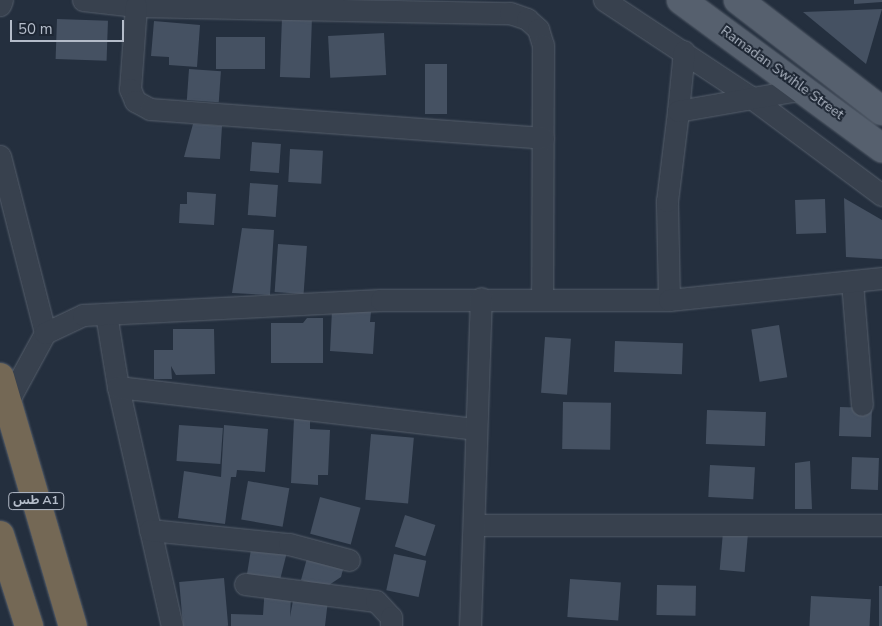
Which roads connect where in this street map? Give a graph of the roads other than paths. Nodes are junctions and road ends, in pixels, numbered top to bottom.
1 (2, 0) edge
2 (83, 0) edge
3 (604, 0) edge
4 (680, 0) edge
5 (738, 0) edge
6 (0, 5) edge
7 (136, 6) junction
8 (452, 6) edge
9 (684, 51) junction
10 (804, 89) junction
11 (748, 96) junction
12 (882, 111) edge
13 (678, 112) junction
14 (542, 138) junction
15 (882, 148) edge
16 (0, 156) edge
17 (882, 195) edge
18 (882, 278) edge
19 (852, 282) junction
20 (480, 298) junction
21 (542, 299) junction
22 (668, 300) junction
23 (106, 314) junction
24 (45, 333) junction
25 (0, 377) edge
26 (118, 386) junction
27 (7, 403) junction
28 (862, 405) dead end
29 (475, 429) junction
30 (475, 525) junction
31 (882, 525) edge
32 (150, 530) junction
33 (0, 535) edge
34 (349, 560) dead end
35 (245, 584) dead end
36 (29, 626) edge
37 (73, 626) edge
38 (172, 626) edge
39 (391, 626) edge
40 (470, 626) edge

1 - 6 street
2 - 7 street
3 - 9 street
4 - 10 main road, Ramadan Swihle Street
5 - 12 main road, Ramadan Swihle Street
7 - 8 street
7 - 14 street
8 - 14 street
9 - 11 street
9 - 13 street
10 - 11 street
10 - 15 main road, Ramadan Swihle Street
11 - 13 street
11 - 17 street
13 - 22 street
14 - 21 street
16 - 24 street
18 - 19 street
19 - 22 street
19 - 28 street
20 - 21 street
20 - 23 street
20 - 29 street
21 - 22 street
23 - 24 street
23 - 26 street
24 - 27 street
25 - 27 highway, طس A1
26 - 29 street
26 - 32 street
27 - 37 highway, طس A1
29 - 30 street
30 - 31 street
30 - 40 street
32 - 34 street
32 - 38 street
33 - 36 highway
35 - 39 street

